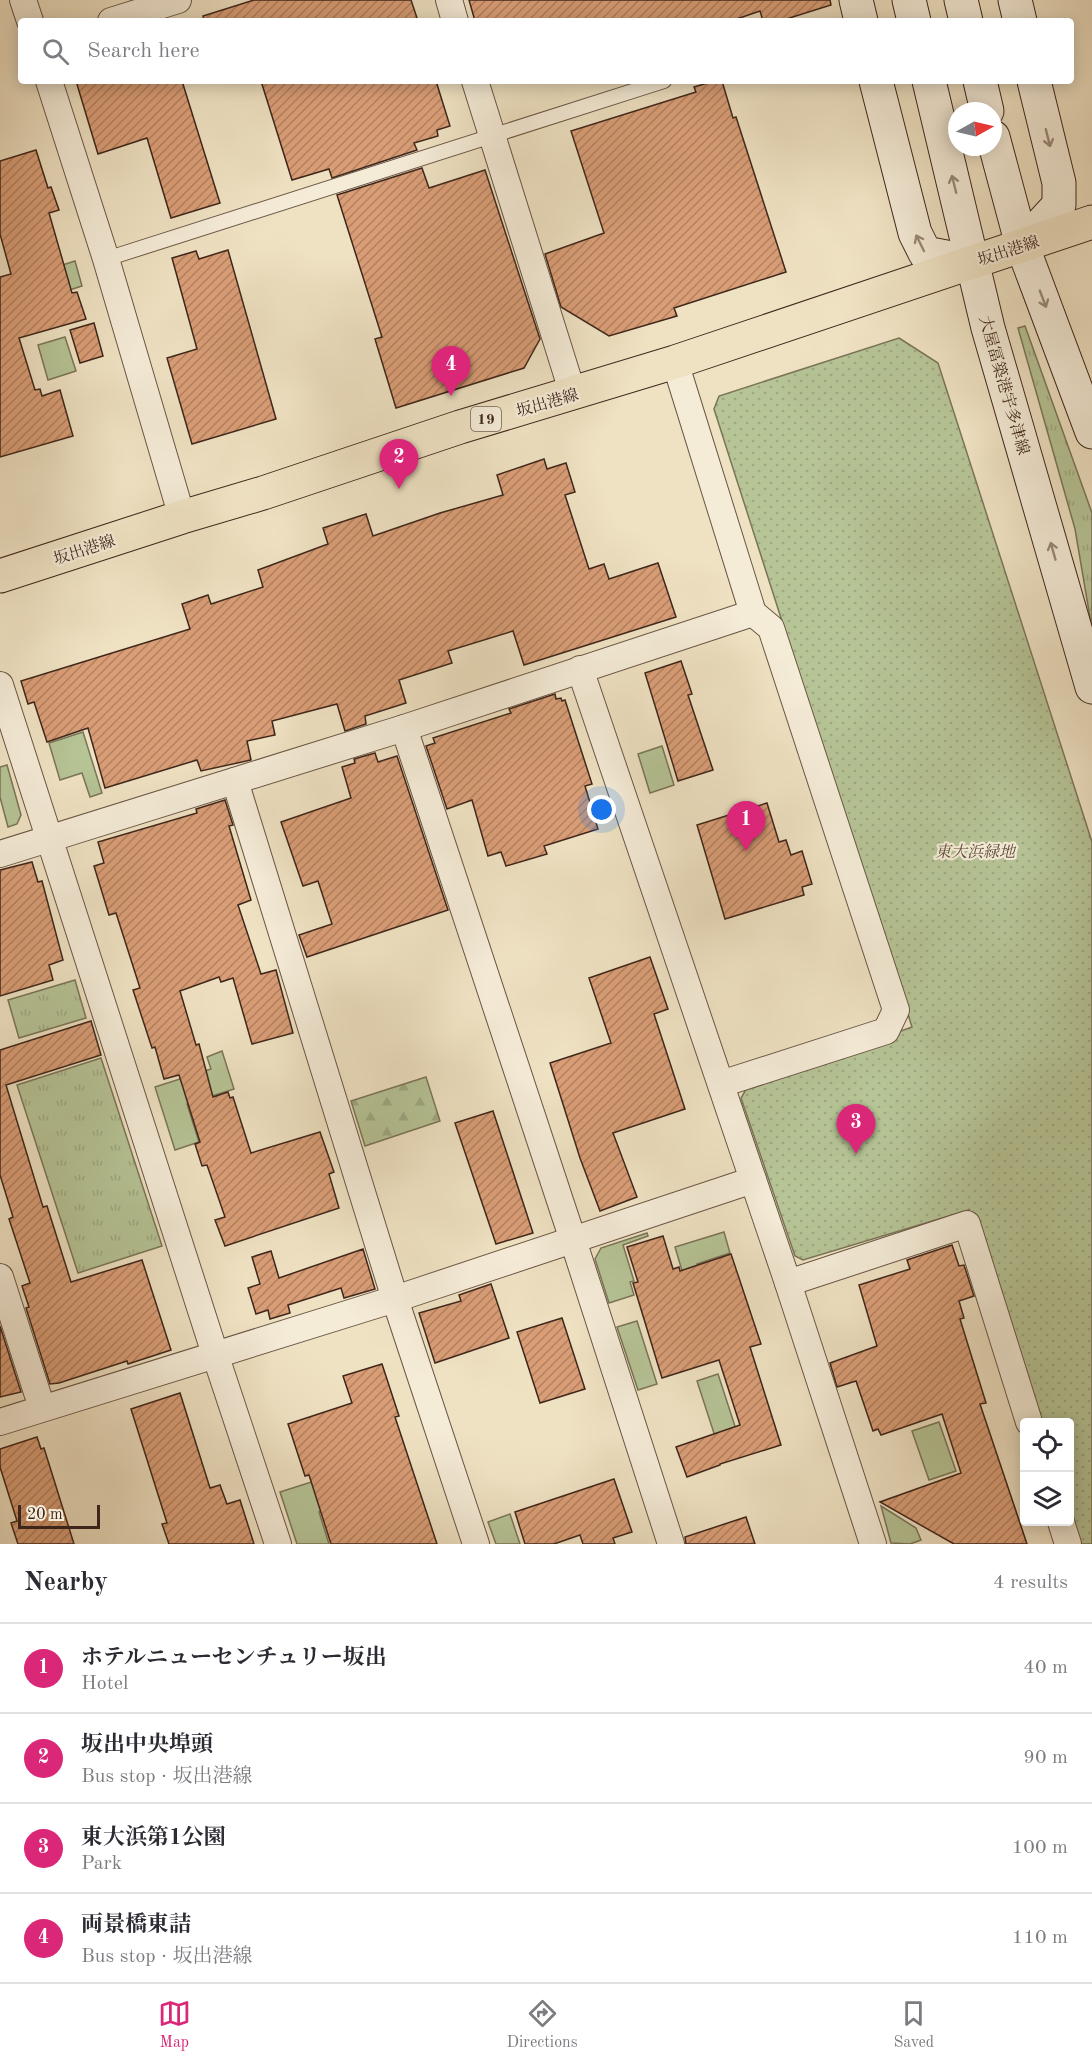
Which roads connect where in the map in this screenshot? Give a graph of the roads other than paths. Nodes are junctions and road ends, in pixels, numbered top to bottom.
1 (23, 0) edge
2 (178, 0) edge
3 (449, 0) edge
4 (909, 0) edge
5 (961, 0) edge
6 (1015, 0) edge
7 (29, 18) edge
8 (121, 18) edge
9 (454, 18) edge
10 (913, 18) edge
11 (965, 18) edge
12 (1019, 18) edge
13 (50, 84) edge
14 (476, 84) edge
15 (655, 84) edge
16 (877, 84) edge
17 (930, 84) edge
18 (981, 84) edge
19 (1035, 84) edge
20 (985, 102) edge
21 (492, 136) junction
22 (998, 156) edge
23 (1092, 222) edge
24 (1022, 244) junction
25 (106, 259) junction
26 (972, 262) junction
27 (675, 362) junction
28 (573, 394) junction
29 (1092, 432) edge
30 (182, 517) junction
31 (0, 576) edge
32 (753, 613) junction
33 (580, 669) junction
34 (0, 685) edge
35 (1092, 687) edge
36 (404, 728) junction
37 (235, 781) junction
38 (50, 838) junction
39 (0, 854) edge
40 (721, 1084) junction
41 (753, 1180) junction
42 (573, 1240) junction
43 (0, 1277) edge
44 (788, 1283) junction
45 (395, 1299) junction
46 (215, 1354) junction
47 (42, 1408) junction
48 (1028, 1418) edge
49 (0, 1422) edge
50 (1062, 1526) edge
51 (278, 1544) edge
52 (476, 1544) edge
53 (671, 1544) edge
54 (873, 1544) edge
55 (1068, 1544) edge

1 - 7 street
2 - 8 street
3 - 9 street
4 - 10 main road
5 - 11 main road
6 - 12 main road
13 - 25 street
14 - 21 street
15 - 21 lane
26 -> 16 main road
26 -> 17 main road, 大屋冨築港宇多津線
18 - 20 main road
19 -> 24 main road
21 - 25 lane
21 - 28 street
22 - 24 main road
23 - 24 main road, 坂出港線 / 19
24 - 26 main road, 坂出港線 / 19
24 -> 29 main road
25 - 30 street
26 - 27 main road, 坂出港線 / 19
35 -> 26 main road, 大屋冨築港宇多津線
27 - 28 main road, 坂出港線 / 19
27 - 32 street
28 - 30 main road, 坂出港線 / 19
30 - 31 main road, 坂出港線 / 19
32 - 33 street
32 - 40 street
33 - 36 street
33 - 40 street
34 - 38 street
36 - 37 street
36 - 42 street
37 - 38 street
37 - 45 street
38 - 39 street
38 - 46 street
40 - 41 street
41 - 42 street
41 - 44 street
42 - 45 street
42 - 53 street
43 - 47 street
44 - 48 street
44 - 54 street
45 - 46 street
45 - 52 street
46 - 47 street
46 - 51 street
47 - 49 street
50 - 55 street

